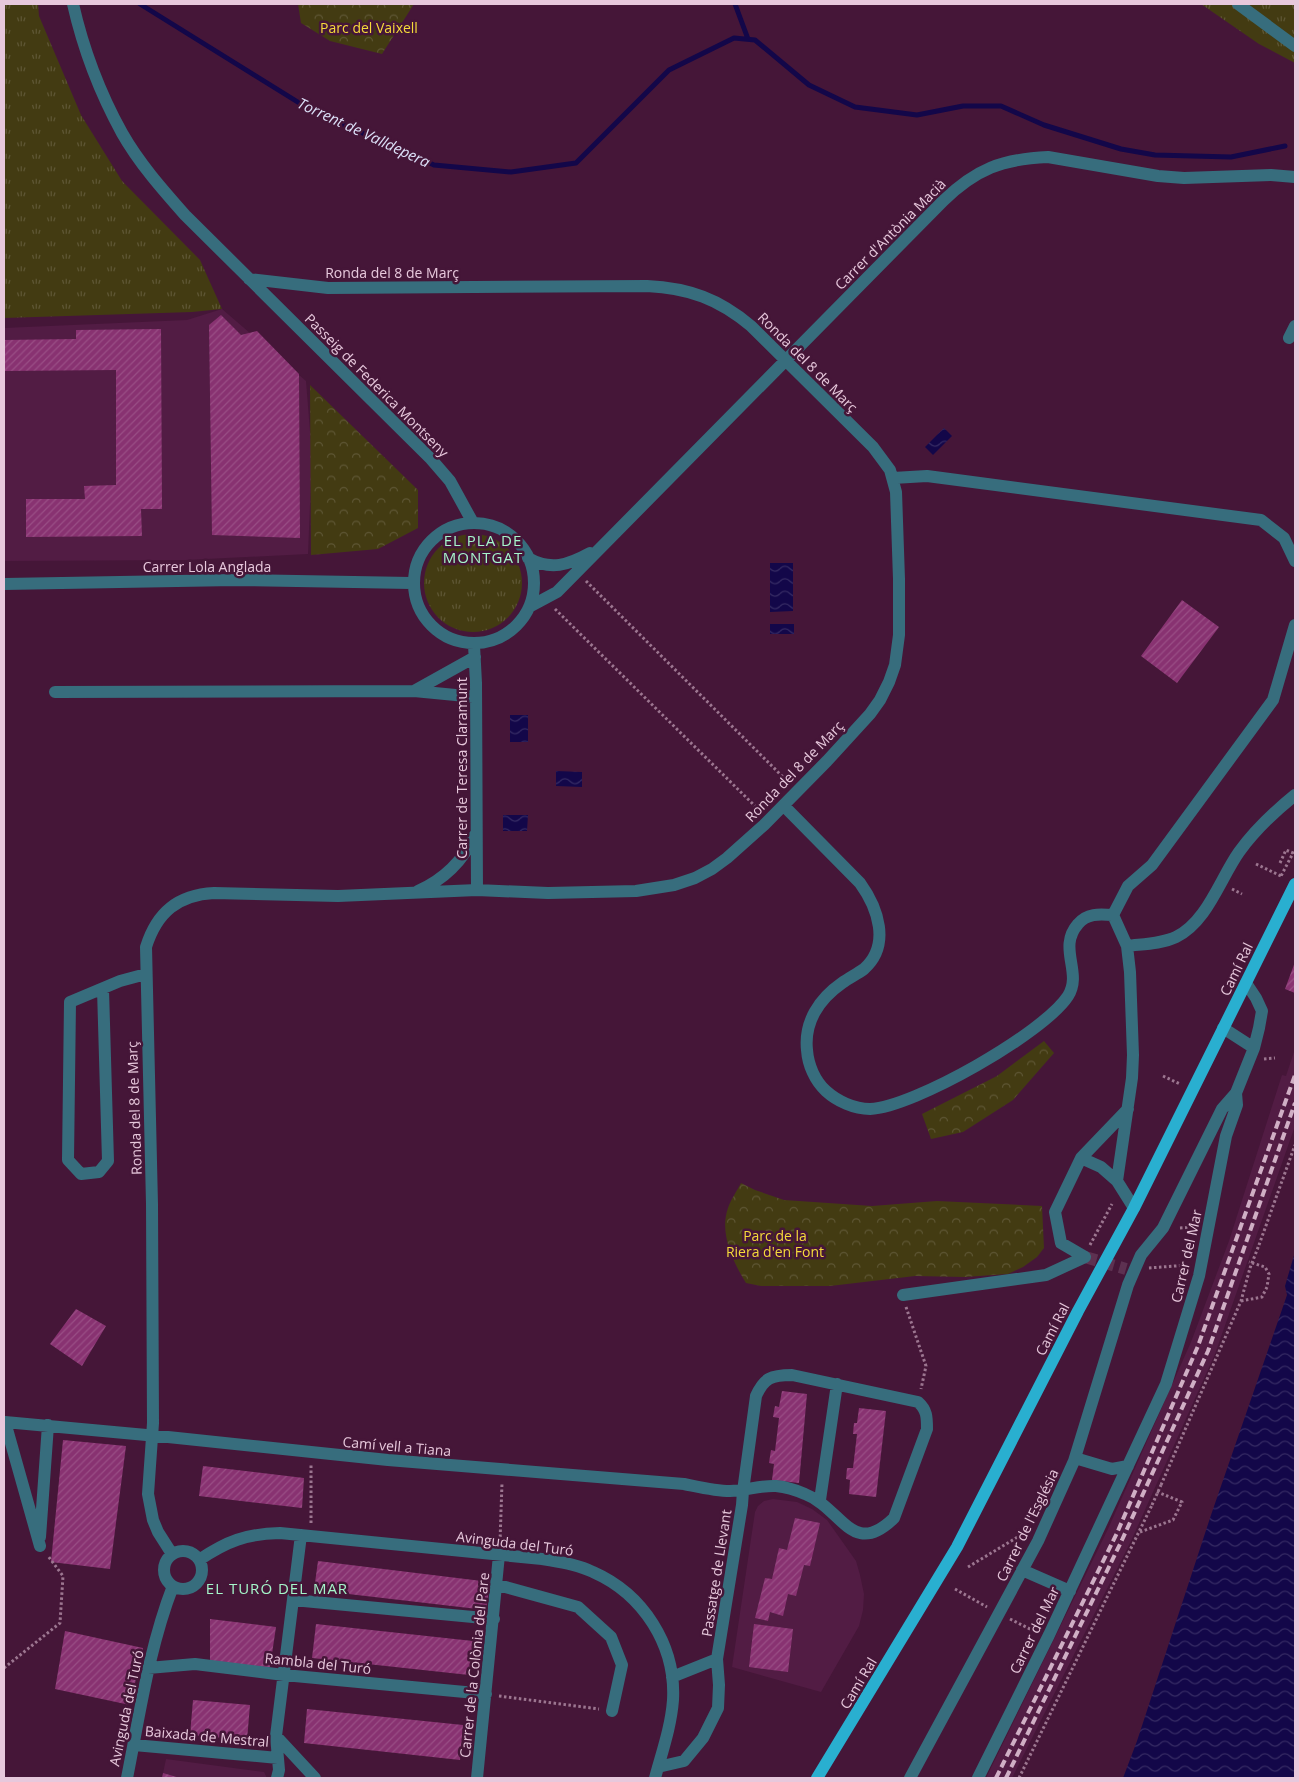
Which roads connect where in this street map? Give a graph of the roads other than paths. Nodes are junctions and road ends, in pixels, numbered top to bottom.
1 (73, 4) edge
2 (1238, 4) edge
3 (1295, 46) edge
4 (1295, 177) edge
5 (249, 279) junction
6 (1295, 326) edge
7 (1289, 338) dead end
8 (785, 361) junction
9 (893, 478) junction
10 (472, 521) junction
11 (599, 549) junction
12 (528, 558) junction
13 (1295, 561) edge
14 (411, 583) junction
15 (4, 584) edge
16 (529, 607) junction
17 (1295, 626) edge
18 (474, 651) junction
19 (414, 690) junction
20 (55, 692) dead end
21 (476, 697) junction
22 (1295, 795) edge
23 (784, 806) junction
24 (476, 832) junction
25 (1295, 884) edge
26 (477, 890) junction
27 (412, 893) junction
28 (1112, 915) junction
29 (1127, 946) junction
30 (146, 974) junction
31 (1246, 983) junction
32 (103, 989) junction
33 (1223, 1028) junction
34 (1257, 1053) junction
35 (1236, 1093) junction
36 (1128, 1109) junction
37 (1081, 1158) junction
38 (1117, 1181) junction
39 (1134, 1208) junction
40 (903, 1295) road end
41 (837, 1384) junction
42 (48, 1425) junction
43 (152, 1435) junction
44 (1075, 1458) junction
45 (1128, 1466) junction
46 (743, 1491) junction
47 (820, 1500) junction
48 (306, 1536) junction
49 (172, 1554) junction
50 (499, 1555) junction
51 (199, 1560) junction
52 (1022, 1570) junction
53 (498, 1585) junction
54 (173, 1586) junction
55 (1070, 1591) junction
56 (293, 1600) junction
57 (494, 1619) junction
58 (717, 1659) junction
59 (148, 1668) junction
60 (284, 1675) junction
61 (672, 1677) junction
62 (486, 1694) junction
63 (612, 1711) road end
64 (276, 1736) junction
65 (134, 1745) junction
66 (278, 1758) junction
67 (657, 1773) edge
68 (127, 1778) edge
69 (277, 1778) edge
70 (315, 1778) edge
71 (477, 1778) edge
72 (817, 1778) edge
73 (910, 1778) edge
74 (978, 1778) edge

1 - 5 street
2 - 3 street
4 - 8 street, Carrer d'Antònia Macià
5 - 8 street, Ronda del 8 de Març
5 - 10 street, Passeig de Federica Montseny
6 - 7 street
8 - 9 street, Ronda del 8 de Març
8 - 11 street, Carrer d'Antònia Macià
9 - 13 street
9 - 23 street, Ronda del 8 de Març
10 - 12 street
10 - 14 street
11 - 12 street, Carrer d'Antònia Macià
11 - 16 street, Carrer d'Antònia Macià
12 - 16 street
14 - 15 street, Carrer Lola Anglada
14 - 18 street
16 - 18 street
17 - 28 street
18 - 19 street
18 - 21 street, Carrer de Teresa Claramunt
19 - 20 street
19 - 21 street
21 - 24 street, Carrer de Teresa Claramunt
22 - 29 street
23 - 26 street, Ronda del 8 de Març
23 - 28 street
24 - 26 street, Carrer de Teresa Claramunt
24 - 27 street, Ronda del 8 de Març
25 - 31 main road, Camí Ral
26 - 27 street, Ronda del 8 de Març
27 - 30 street, Ronda del 8 de Març
28 - 29 street
29 - 36 street
30 - 32 street
30 - 43 street, Ronda del 8 de Març
31 - 33 main road, Camí Ral
31 - 34 street, Carrer del Mar
32 - 32 street
33 - 34 street
33 - 39 main road, Camí Ral
34 - 35 street, Carrer del Mar
35 - 44 street, Carrer de l'Església
35 - 45 street, Carrer del Mar
36 - 37 street
36 - 38 street
37 - 38 street
37 - 40 street
38 - 39 street
39 - 72 main road, Camí Ral
41 - 46 street, Passatge de Llevant
41 - 47 street
41 - 47 street, Passatge de Llevant
42 - 42 street, Camí vell a Tiana
42 - 43 street, Camí vell a Tiana
43 - 46 street, Camí vell a Tiana
43 - 49 street, Ronda del 8 de Març
44 - 45 street
44 - 52 street, Carrer de l'Església
45 - 55 street, Carrer del Mar
46 - 47 street
46 - 58 street, Passatge de Llevant
48 - 50 street, Avinguda del Turó
48 - 51 street, Avinguda del Turó
48 - 56 street
49 - 51 street
49 - 54 street
50 - 53 street, Carrer de la Colònia del Pare
50 - 61 street, Avinguda del Turó
51 - 54 street
52 - 55 street
52 - 73 street, Carrer de l'Església
53 - 57 street, Carrer de la Colònia del Pare
53 - 63 street
54 - 59 street, Avinguda del Turó
55 - 74 street, Carrer del Mar
56 - 57 street
56 - 60 street
57 - 62 street, Carrer de la Colònia del Pare
58 - 61 street
58 - 67 street, Passatge de Llevant
59 - 60 street, Rambla del Turó
59 - 65 street, Avinguda del Turó
60 - 62 street, Rambla del Turó
60 - 64 street
61 - 67 street, Avinguda del Turó
62 - 71 street, Carrer de la Colònia del Pare
64 - 66 street
64 - 70 street, Baixada de Mestral
65 - 66 street, Baixada de Mestral
65 - 68 street, Avinguda del Turó
66 - 69 street

